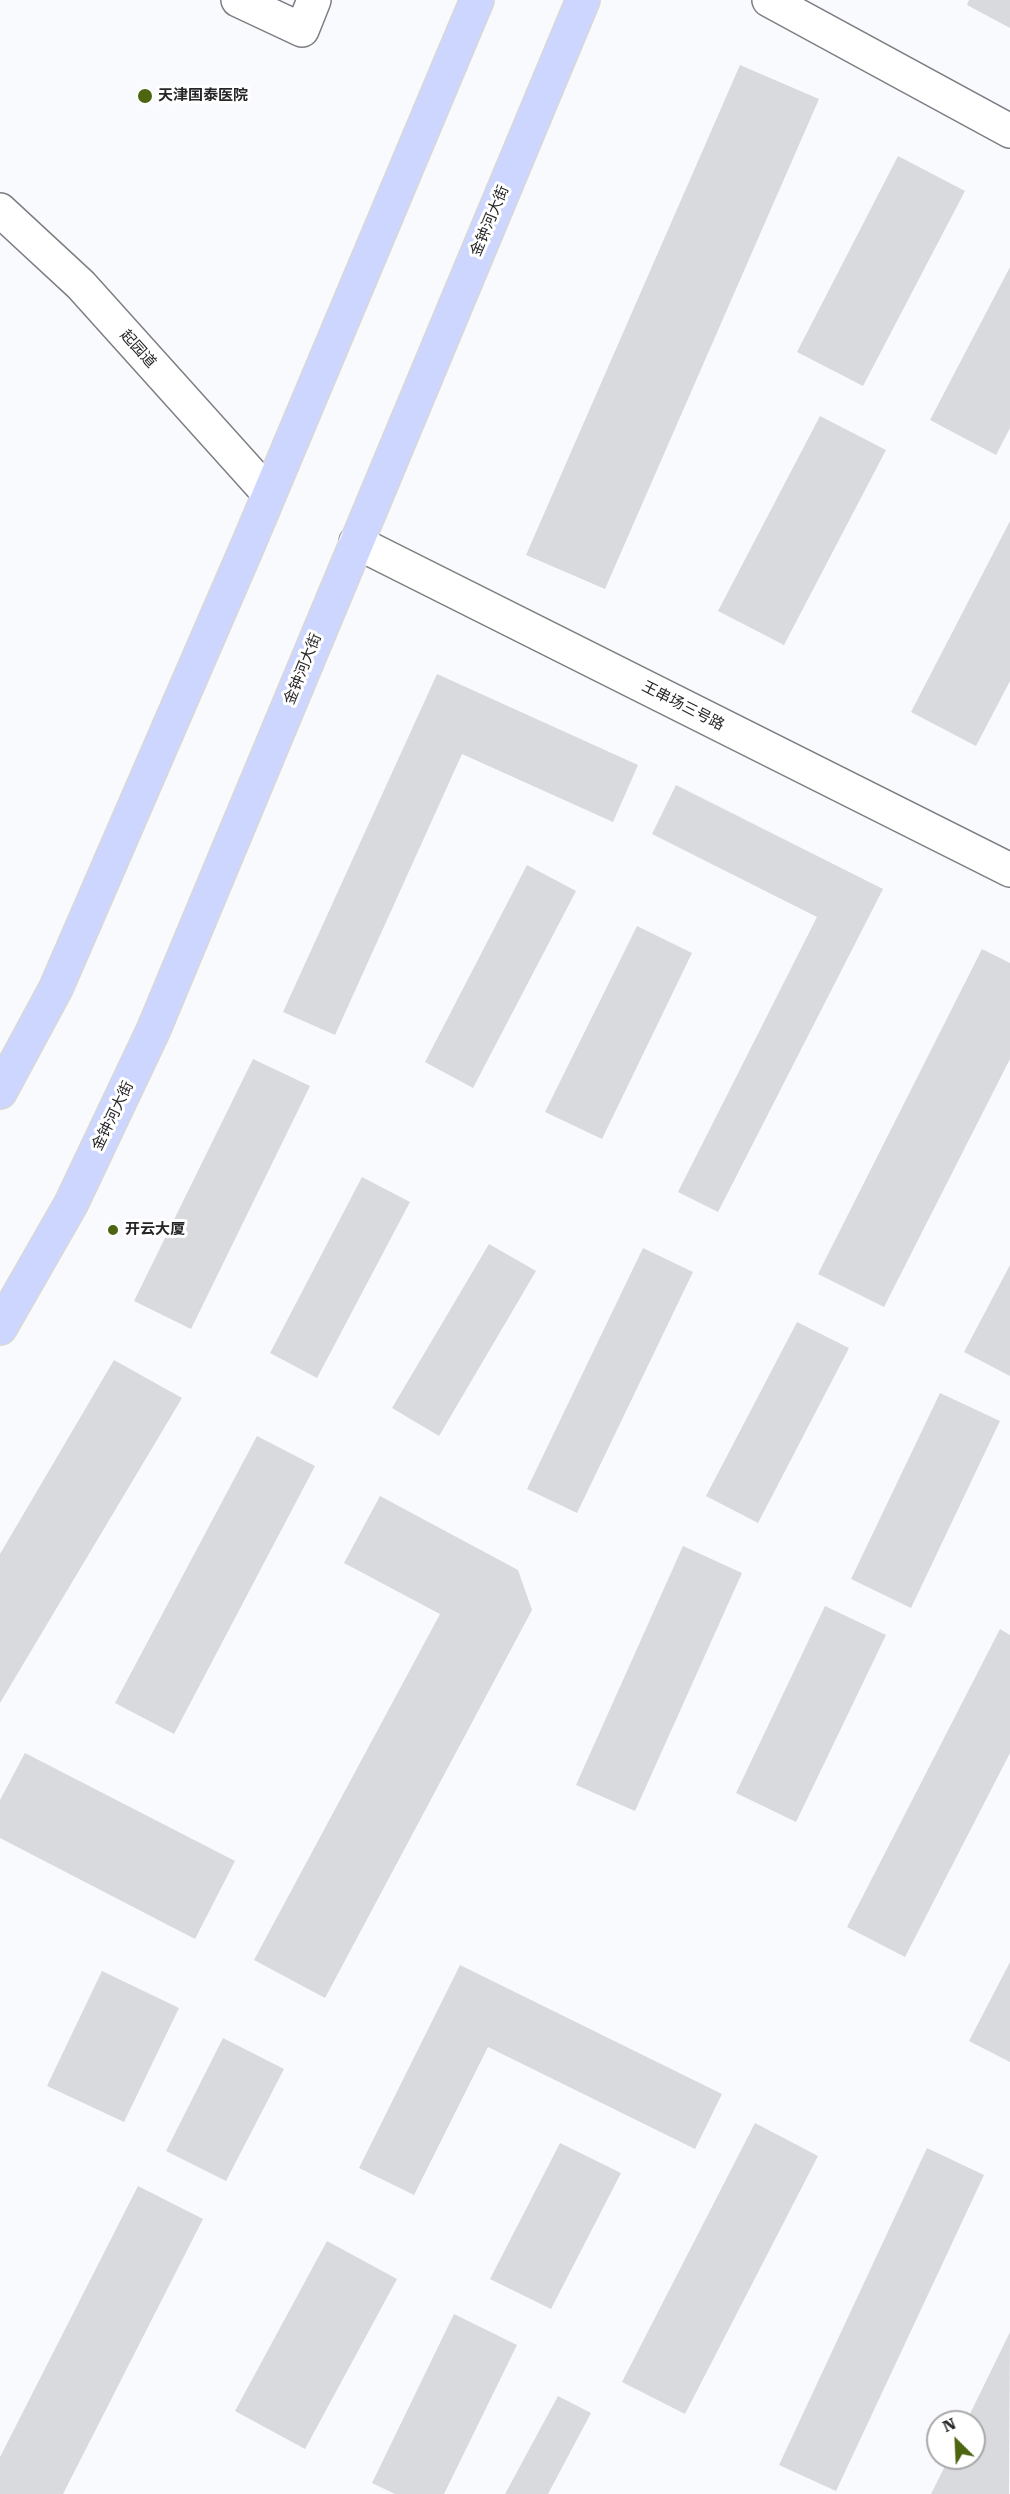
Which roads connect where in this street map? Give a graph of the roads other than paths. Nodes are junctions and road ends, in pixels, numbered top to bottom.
1 (238, 0) edge
2 (314, 0) edge
3 (477, 0) edge
4 (583, 0) edge
5 (769, 0) edge
6 (1010, 131) edge
7 (0, 210) edge
8 (269, 494) junction
9 (356, 542) junction
10 (1010, 870) edge
11 (0, 1092) edge
12 (0, 1328) edge

1 - 2 street
3 - 8 main road
4 - 9 main road, 金钟河大街
5 - 6 street
7 - 8 street, 起园道
8 - 11 main road
9 - 10 street, 王串场三号路
9 - 12 main road, 金钟河大街

